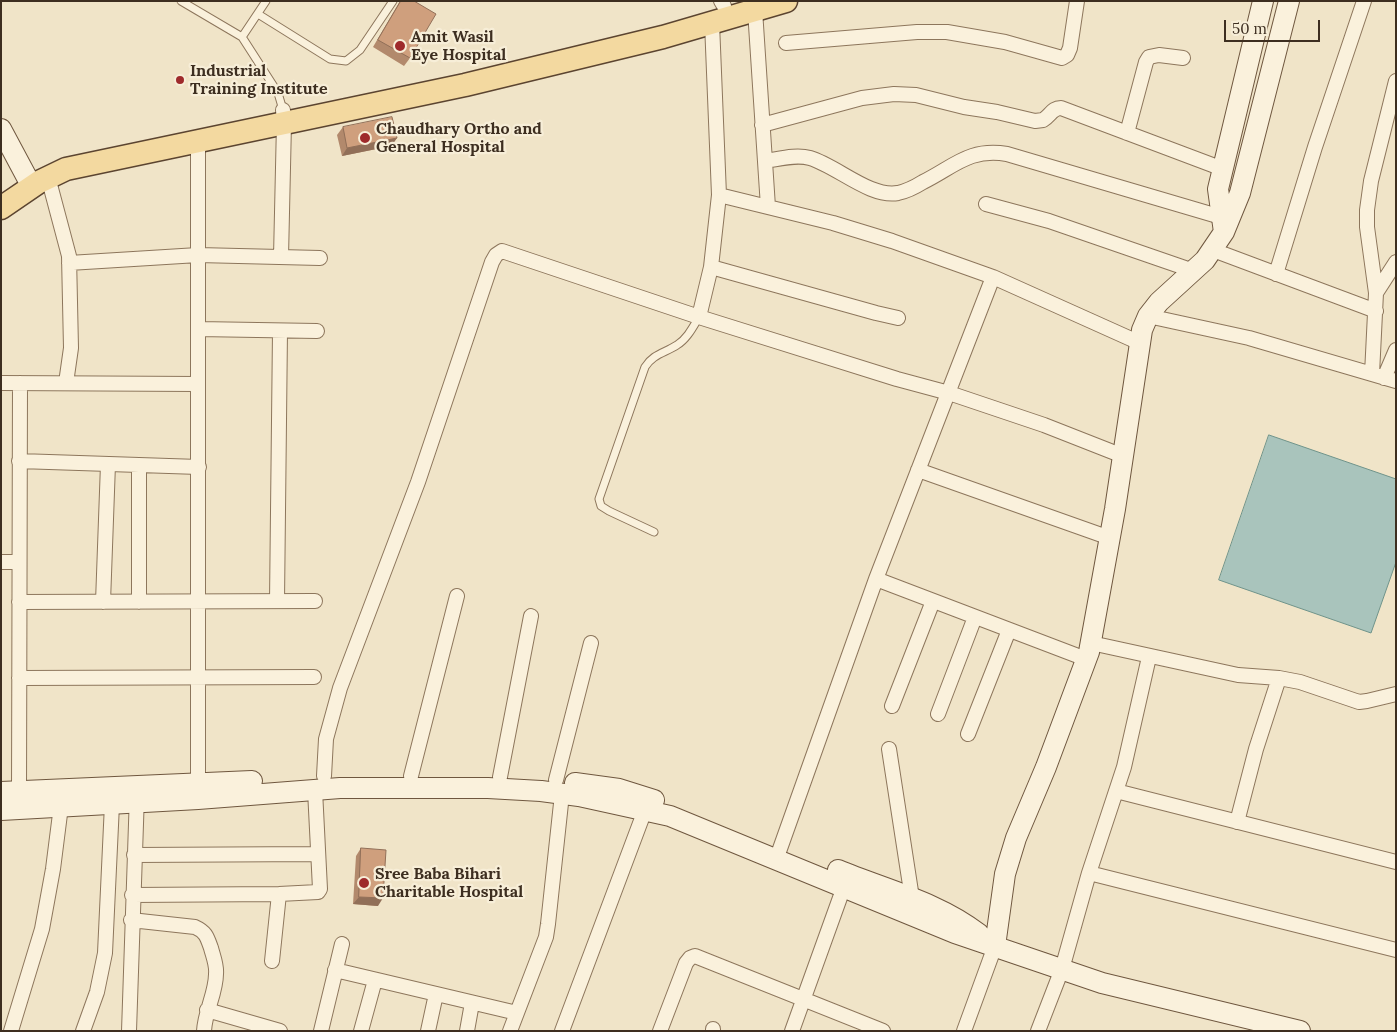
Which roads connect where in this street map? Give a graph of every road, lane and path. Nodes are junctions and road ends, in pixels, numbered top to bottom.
1 (182, 1) edge
2 (266, 1) edge
3 (393, 1) edge
4 (786, 1) edge
5 (1076, 1) edge
6 (1263, 1) edge
7 (1290, 1) edge
8 (1364, 1) edge
9 (730, 8) edge
10 (258, 14) junction
11 (242, 37) junction
12 (786, 43) dead end
13 (1183, 58) dead end
14 (1396, 81) edge
15 (284, 116) junction
16 (762, 125) junction
17 (1, 129) edge
18 (1127, 133) junction
19 (198, 141) junction
20 (1, 158) edge
21 (765, 161) junction
22 (1223, 169) junction
23 (25, 186) edge
24 (719, 195) junction
25 (986, 204) dead end
26 (768, 207) junction
27 (1, 208) edge
28 (1222, 224) junction
29 (1213, 250) junction
30 (198, 255) junction
31 (281, 257) junction
32 (320, 258) dead end
33 (1396, 262) edge
34 (68, 263) junction
35 (711, 266) junction
36 (1194, 271) junction
37 (1276, 274) junction
38 (993, 277) junction
39 (1390, 282) edge
40 (1376, 293) junction
41 (1376, 312) junction
42 (1148, 316) junction
43 (699, 317) junction
44 (898, 318) dead end
45 (198, 329) junction
46 (280, 330) junction
47 (317, 331) dead end
48 (1140, 343) junction
49 (1396, 350) edge
50 (1384, 378) edge
51 (1, 383) edge
52 (20, 383) junction
53 (66, 383) junction
54 (198, 384) junction
55 (949, 393) junction
56 (1123, 456) junction
57 (19, 461) junction
58 (108, 464) junction
59 (140, 465) junction
60 (199, 467) junction
61 (918, 470) junction
62 (654, 532) dead end
63 (1110, 538) junction
64 (1, 562) edge
65 (19, 562) junction
66 (876, 579) junction
67 (457, 596) dead end
68 (315, 600) dead end
69 (199, 601) junction
70 (277, 601) junction
71 (933, 601) junction
72 (19, 602) junction
73 (103, 602) junction
74 (139, 602) junction
75 (531, 616) dead end
76 (975, 617) junction
77 (1009, 630) junction
78 (591, 643) dead end
79 (1089, 651) junction
80 (1149, 657) junction
81 (314, 677) dead end
82 (18, 678) junction
83 (199, 678) junction
84 (1280, 678) junction
85 (1396, 694) edge
86 (892, 706) dead end
87 (938, 714) dead end
88 (968, 734) dead end
89 (889, 749) dead end
90 (412, 776) junction
91 (500, 777) junction
92 (320, 783) junction
93 (559, 787) junction
94 (1116, 791) junction
95 (10, 792) edge
96 (198, 792) junction
97 (137, 795) junction
98 (112, 804) junction
99 (61, 806) junction
100 (1, 810) edge
101 (644, 810) junction
102 (1237, 822) junction
103 (318, 854) junction
104 (778, 854) junction
105 (134, 855) junction
106 (1396, 862) edge
107 (1089, 873) junction
108 (846, 881) junction
109 (279, 894) junction
110 (132, 895) junction
111 (909, 905) junction
112 (131, 920) junction
113 (342, 944) dead end
114 (995, 946) junction
115 (1396, 950) edge
116 (272, 961) dead end
117 (1062, 969) junction
118 (335, 970) junction
119 (375, 980) junction
120 (436, 994) junction
121 (804, 999) junction
122 (472, 1003) junction
123 (207, 1010) junction
124 (517, 1013) junction
125 (11, 1031) edge
126 (82, 1031) edge
127 (129, 1031) edge
128 (204, 1031) edge
129 (280, 1031) edge
130 (321, 1031) edge
131 (361, 1031) edge
132 (428, 1031) edge
133 (467, 1031) edge
134 (510, 1031) edge
135 (562, 1031) edge
136 (660, 1031) edge
137 (792, 1031) edge
138 (883, 1031) edge
139 (964, 1031) edge
140 (1038, 1031) edge
141 (1300, 1031) edge

1 - 11 lane
2 - 10 lane
3 - 10 lane
4 - 9 main road
5 - 12 street
6 - 22 street
7 - 28 street
8 - 37 street
9 - 15 main road
9 - 16 street
9 - 24 street
10 - 11 lane
11 - 15 lane
13 - 18 street
14 - 40 street
15 - 19 main road
15 - 23 main road
15 - 31 street
16 - 18 street
16 - 21 street
17 - 23 street
18 - 22 street
19 - 23 main road
19 - 30 street
20 - 23 street
21 - 26 street
21 - 28 street
22 - 28 street
23 - 27 main road
23 - 34 street
24 - 26 street
24 - 35 street
25 - 36 street
26 - 38 street
28 - 29 street
29 - 36 street
29 - 37 street
30 - 31 street
30 - 34 street
30 - 45 street
31 - 32 street
33 - 39 street
34 - 53 street
35 - 43 street
35 - 44 street
36 - 42 street
37 - 41 street
38 - 48 street
38 - 55 street
39 - 40 street
40 - 41 street
41 - 50 street
42 - 48 street
42 - 50 street
43 - 55 street
43 - 62 lane
43 - 92 street
45 - 46 street
45 - 54 street
46 - 47 street
46 - 70 street
48 - 56 street
49 - 50 street
51 - 52 street
52 - 53 street
52 - 57 street
53 - 54 street
54 - 60 street
55 - 56 street
55 - 61 street
56 - 63 street
57 - 58 street
57 - 65 street
58 - 59 street
58 - 73 street
59 - 60 street
59 - 74 street
60 - 69 street
61 - 63 street
61 - 66 street
63 - 79 street
64 - 65 street
65 - 72 street
66 - 71 street
66 - 104 street
67 - 90 street
68 - 70 street
69 - 70 street
69 - 74 street
69 - 83 street
71 - 76 street
71 - 86 street
72 - 73 street
72 - 82 street
73 - 74 street
75 - 91 street
76 - 77 street
76 - 87 street
77 - 79 street
77 - 88 street
78 - 93 street
79 - 80 street
79 - 114 street
80 - 84 street
80 - 94 street
81 - 83 street
82 - 83 street
82 - 95 street
83 - 96 street
84 - 85 street
84 - 102 street
89 - 111 street
90 - 91 street
90 - 92 street
91 - 93 street
92 - 93 street
92 - 96 street
92 - 103 street
93 - 101 street
93 - 104 street
93 - 124 street
94 - 102 street
94 - 107 street
95 - 97 street
96 - 97 street
97 - 98 street
97 - 105 street
98 - 99 street
98 - 126 street
99 - 100 street
99 - 125 street
101 - 104 street
101 - 135 street
102 - 106 street
103 - 105 street
103 - 109 street
104 - 108 street
105 - 110 street
107 - 115 street
107 - 117 street
108 - 111 street
108 - 121 street
109 - 110 street
109 - 116 street
110 - 112 street
111 - 114 street
112 - 123 street
112 - 127 street
113 - 118 street
114 - 117 street
114 - 139 street
117 - 140 street
117 - 141 street
118 - 119 street
118 - 130 street
119 - 120 street
119 - 131 street
120 - 122 street
120 - 132 street
121 - 136 street
121 - 137 street
121 - 138 street
122 - 124 street
122 - 133 street
123 - 128 street
123 - 129 street
124 - 134 street

